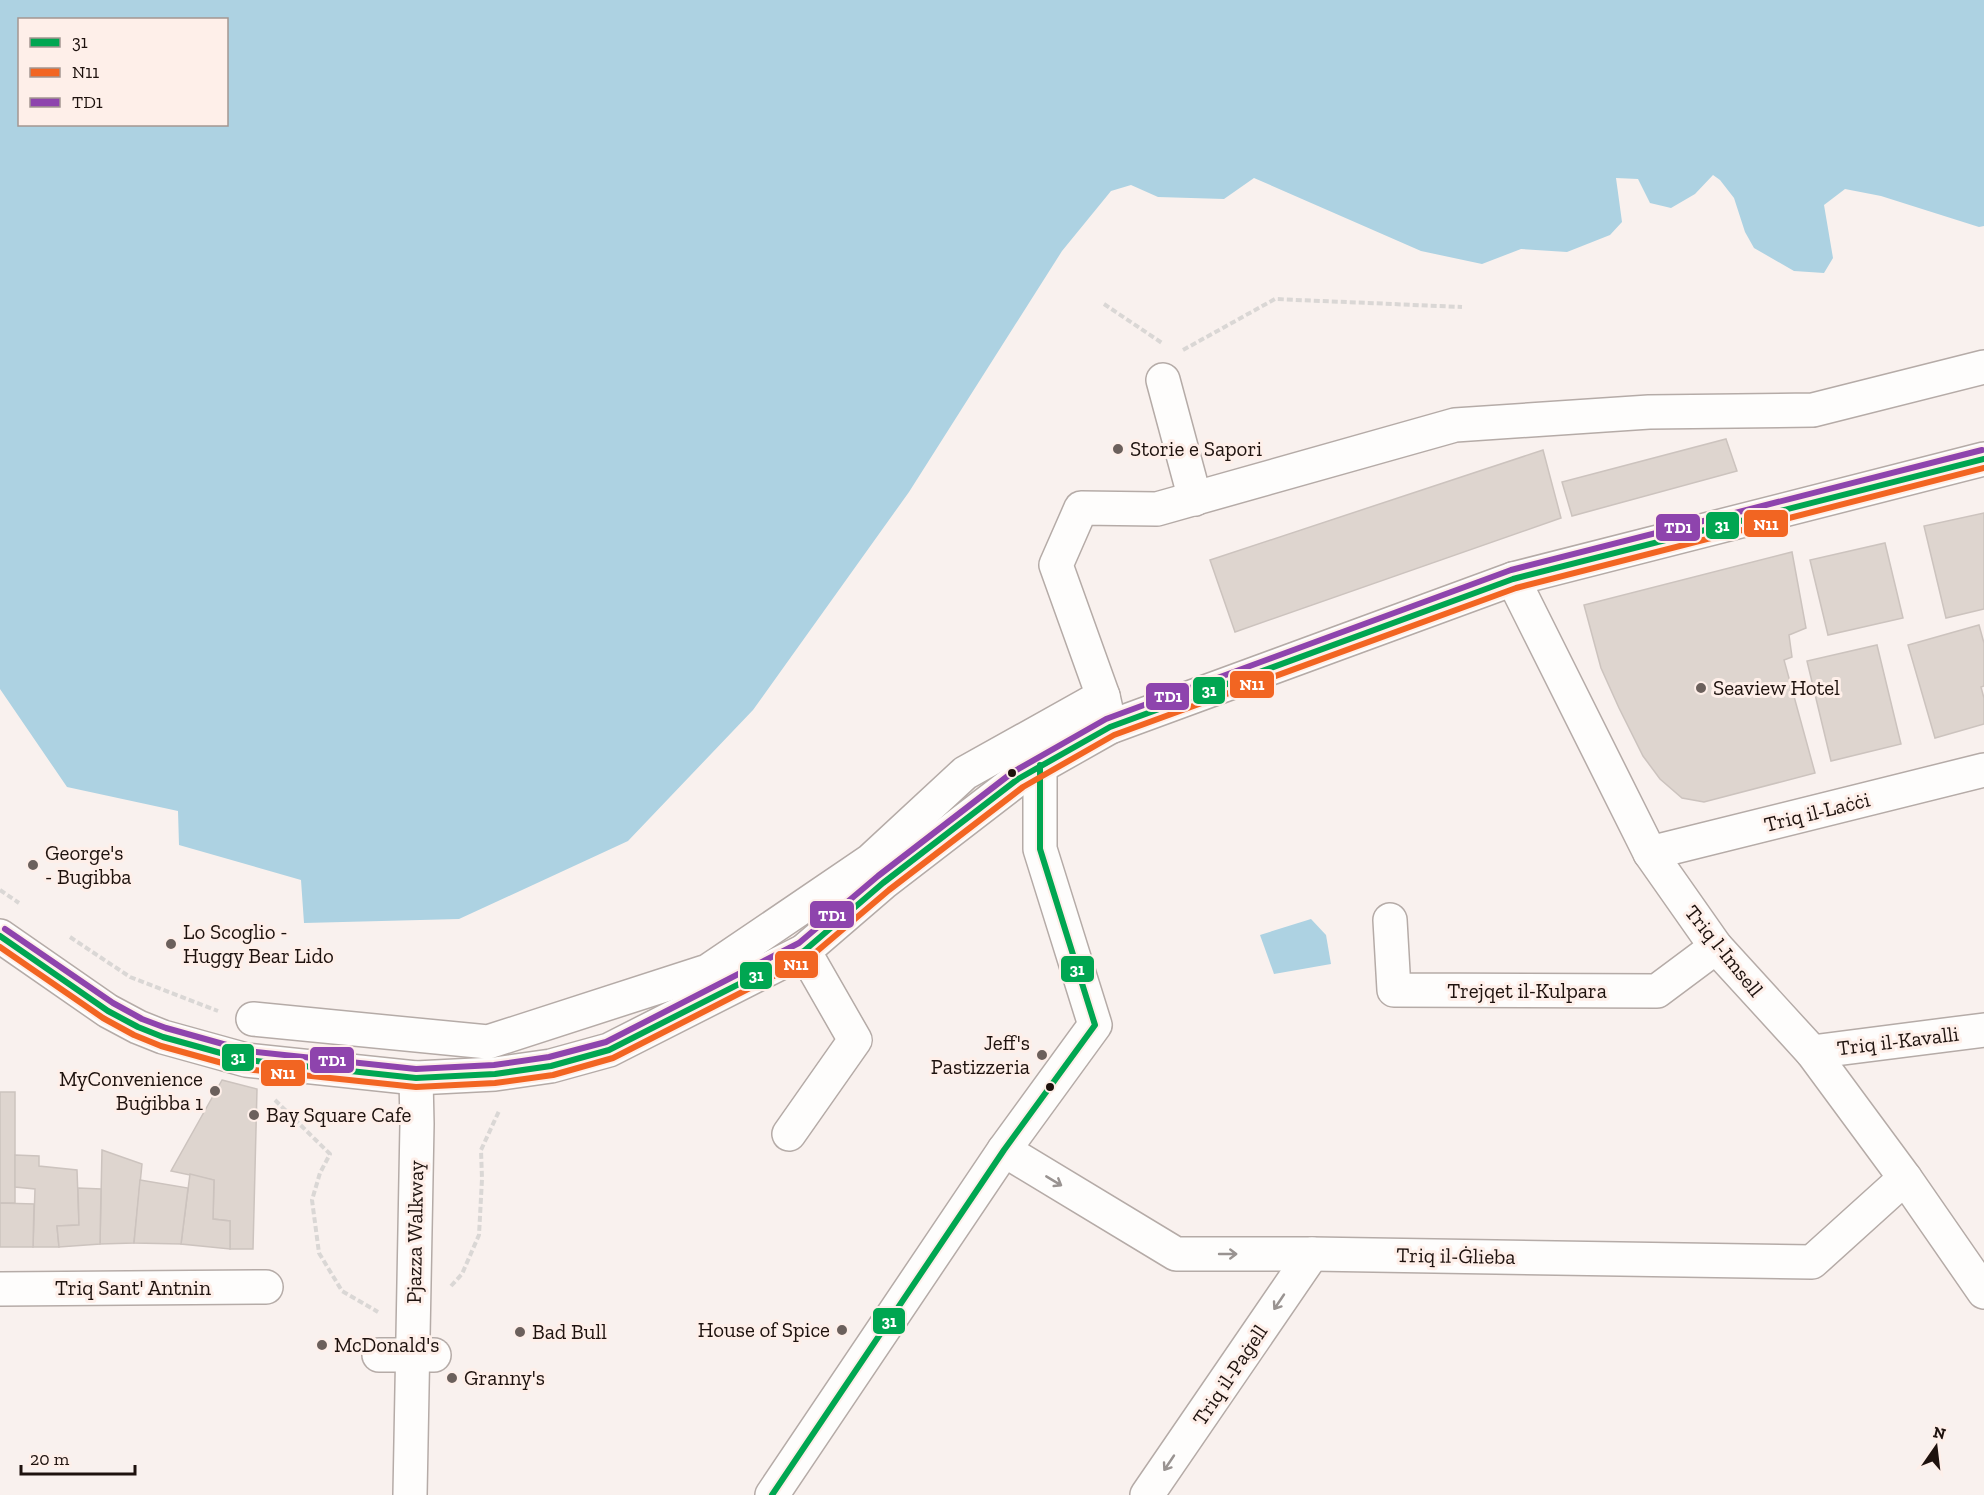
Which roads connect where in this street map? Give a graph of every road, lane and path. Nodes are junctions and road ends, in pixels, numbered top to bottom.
1 (1104, 304) dead end
2 (1462, 307) dead end
3 (1170, 367) junction
4 (1984, 367) edge
5 (1984, 459) edge
6 (1195, 499) junction
7 (1513, 579) junction
8 (1103, 696) junction
9 (1110, 728) junction
10 (1040, 765) junction
11 (1984, 770) edge
12 (1650, 853) junction
13 (1390, 920) dead end
14 (0, 936) edge
15 (1716, 947) junction
16 (804, 951) junction
17 (130, 977) dead end
18 (253, 1019) joint
19 (1984, 1030) edge
20 (1812, 1052) junction
21 (260, 1062) junction
22 (495, 1074) junction
23 (416, 1078) junction
24 (789, 1134) dead end
25 (1004, 1150) junction
26 (1905, 1178) junction
27 (1312, 1254) junction
28 (266, 1287) dead end
29 (0, 1289) edge
30 (1984, 1292) edge
31 (414, 1314) junction
32 (379, 1355) dead end
33 (424, 1355) junction
34 (410, 1495) edge
35 (772, 1495) edge
36 (1147, 1495) edge

1 - 3 path
2 - 3 path
3 - 6 street
4 - 6 street
5 - 7 street
6 - 8 street
7 - 9 street
7 - 12 street, Triq l-Imsell
8 - 9 street
8 - 18 street
9 - 10 street
10 - 16 street
10 - 25 street
11 - 12 street, Triq il-Laċċi
12 - 15 street, Triq l-Imsell
13 - 15 street, Trejqet il-Kulpara
14 - 21 street
15 - 20 street, Triq l-Imsell
16 - 22 street
16 - 24 street
17 - 18 path
19 - 20 street, Triq il-Kavalli
20 - 26 street, Triq l-Imsell
21 - 23 street
21 - 31 path
22 - 23 street
22 - 31 path
23 - 31 street, Pjazza Walkway
25 -> 27 street, Triq il-Ġlieba
25 - 35 street
26 - 27 street, Triq il-Ġlieba
26 - 30 street, Triq l-Imsell
27 -> 36 street, Triq il-Paġell
28 - 29 street, Triq Sant' Antnin
31 - 33 street, Pjazza Walkway
32 - 33 street
33 - 34 street, Pjazza Walkway

